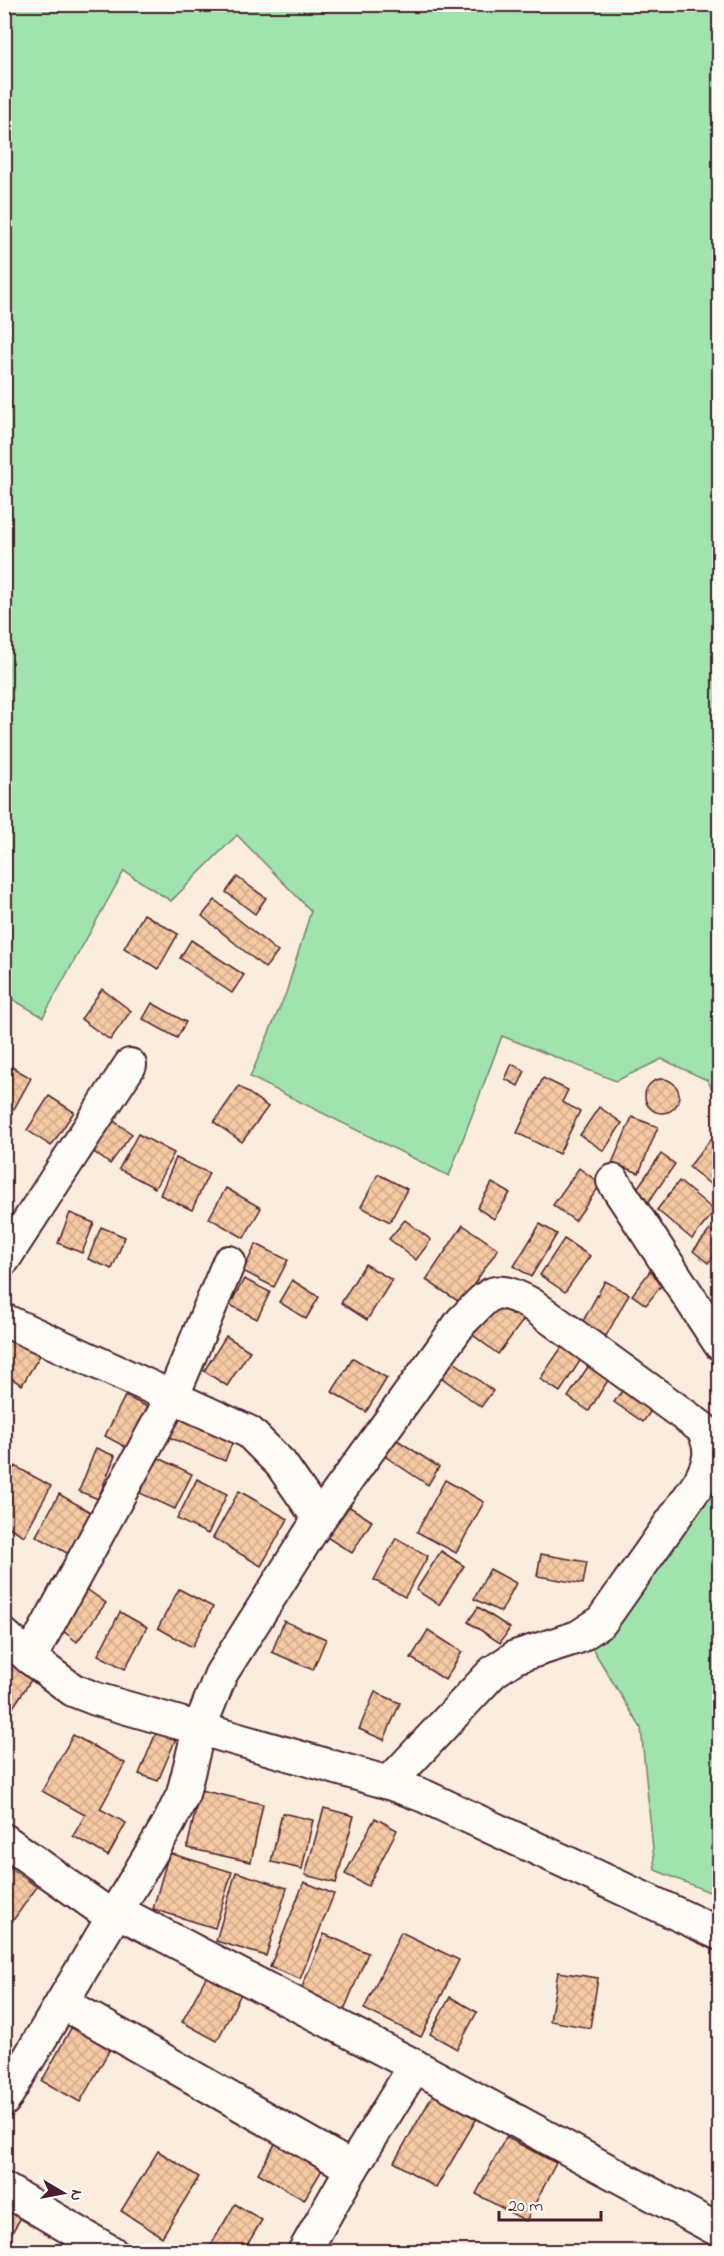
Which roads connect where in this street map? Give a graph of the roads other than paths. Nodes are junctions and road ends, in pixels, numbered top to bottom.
1 (130, 1065) dead end
2 (613, 1181) dead end
3 (4, 1259) edge
4 (229, 1262) dead end
5 (4, 1320) edge
6 (720, 1344) edge
7 (172, 1398) junction
8 (715, 1439) edge
9 (319, 1519) junction
10 (4, 1635) edge
11 (30, 1658) junction
12 (199, 1729) junction
13 (388, 1783) junction
14 (4, 1840) edge
15 (115, 1914) junction
16 (720, 1934) edge
17 (63, 2004) junction
18 (415, 2066) junction
19 (9, 2082) edge
20 (352, 2168) junction
21 (4, 2189) edge
22 (720, 2231) edge
23 (111, 2252) edge
24 (304, 2252) edge

1 - 3 street
2 - 6 street
4 - 7 street
5 - 7 street
7 - 9 street
7 - 11 street
8 - 9 street
8 - 13 street
9 - 12 street
10 - 11 street
11 - 12 street
12 - 13 street
12 - 15 street
13 - 16 street
14 - 15 street
15 - 17 street
15 - 18 street
17 - 19 street
17 - 20 street
18 - 20 street
18 - 22 street
20 - 24 street
21 - 23 street

